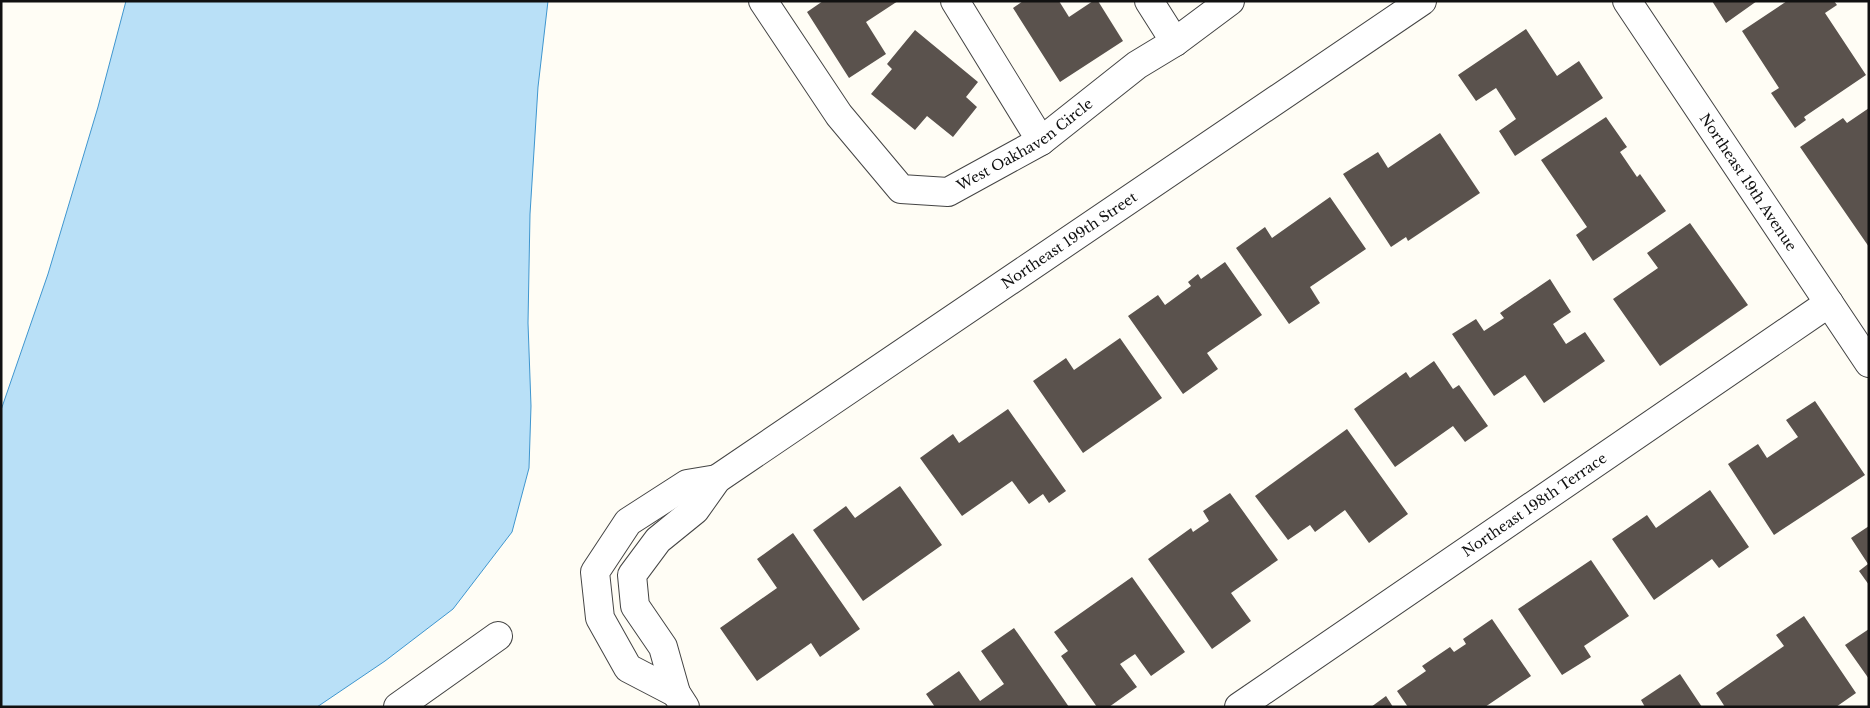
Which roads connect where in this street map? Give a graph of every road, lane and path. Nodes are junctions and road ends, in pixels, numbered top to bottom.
1 (764, 1) edge
2 (955, 1) edge
3 (1149, 1) edge
4 (1230, 1) edge
5 (1422, 1) edge
6 (1627, 1) edge
7 (1175, 42) junction
8 (1041, 140) junction
9 (1829, 304) junction
10 (1869, 363) edge
11 (717, 479) junction
12 (498, 636) dead end
13 (680, 700) edge
14 (398, 707) edge
15 (1239, 707) edge

1 - 8 street, West Oakhaven Circle
2 - 8 street
3 - 7 street
4 - 7 street, West Oakhaven Circle
5 - 11 street, Northeast 199th Street
6 - 9 street, Northeast 19th Avenue
7 - 8 street, West Oakhaven Circle
9 - 10 street, Northeast 19th Avenue
9 - 15 street, Northeast 198th Terrace
11 - 13 street
11 - 13 street
12 - 14 street

